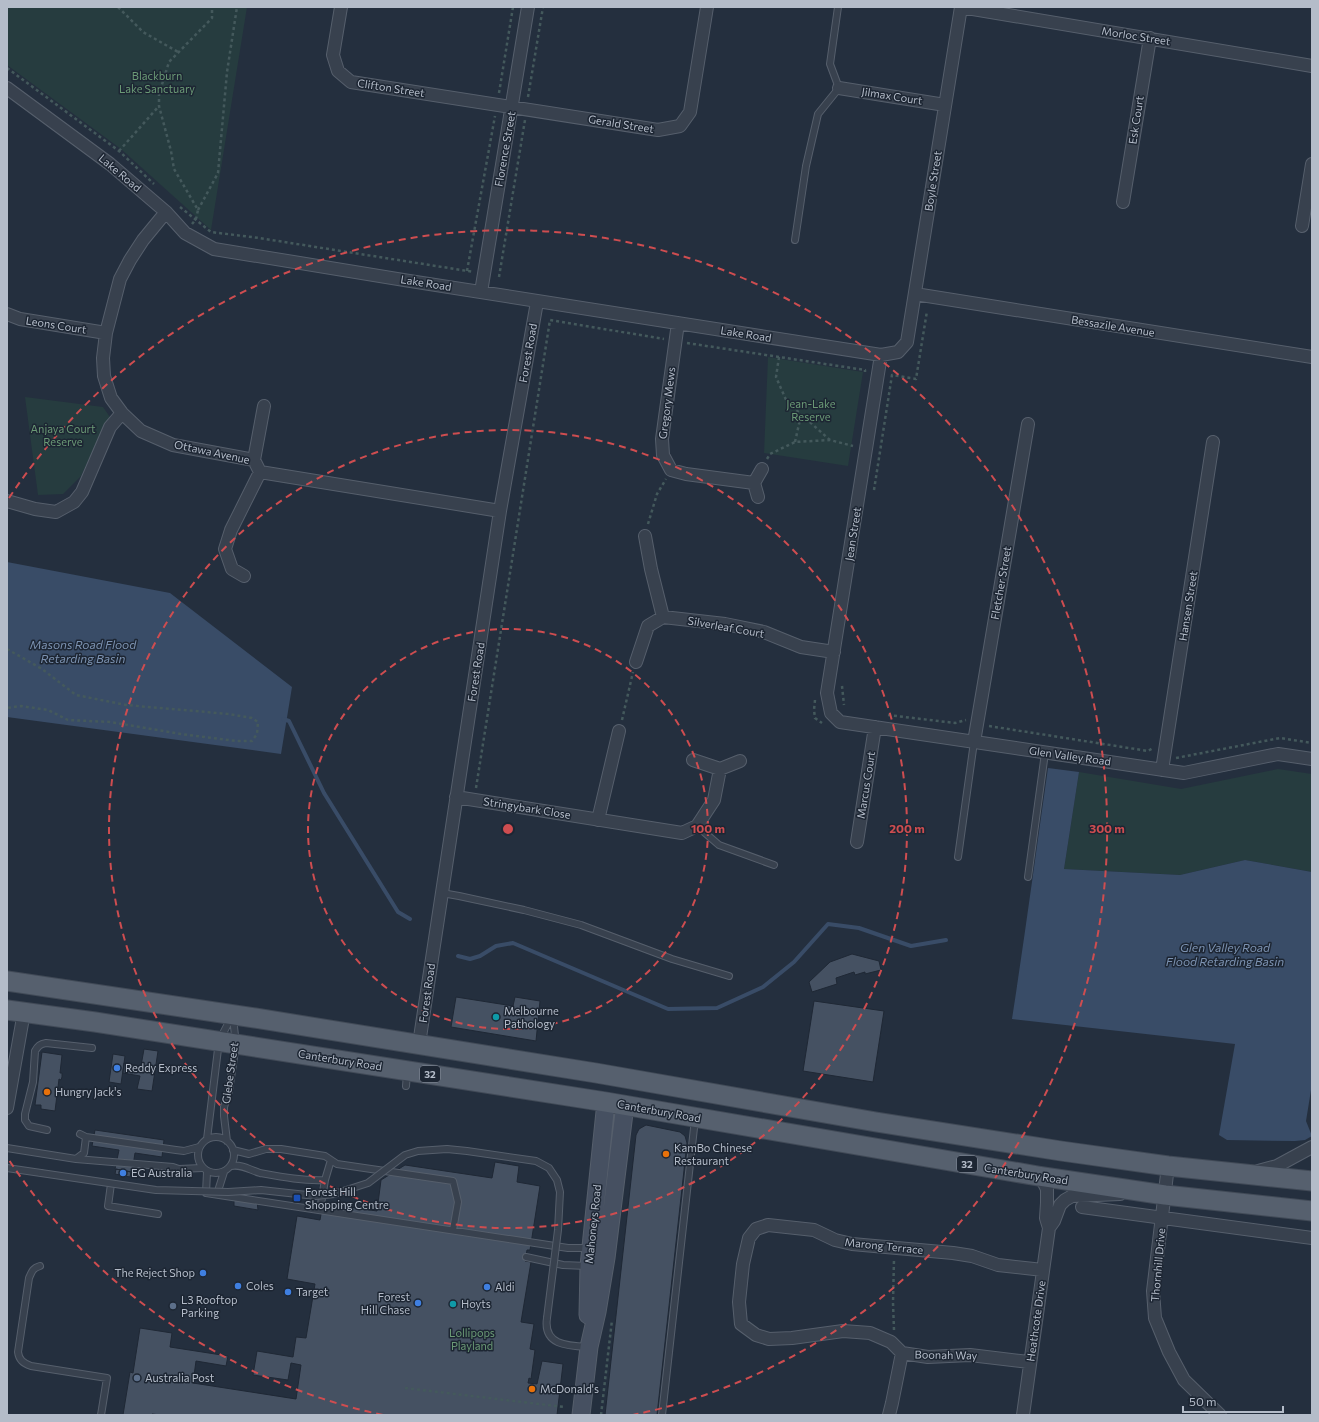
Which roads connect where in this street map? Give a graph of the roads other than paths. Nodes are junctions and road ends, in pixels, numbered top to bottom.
1 (341, 7) edge
2 (528, 7) edge
3 (707, 7) edge
4 (838, 7) edge
5 (961, 7) edge
6 (1150, 38) junction
7 (1312, 66) edge
8 (7, 88) edge
9 (839, 88) junction
10 (945, 105) junction
11 (512, 107) junction
12 (1312, 164) edge
13 (1123, 202) dead end
14 (166, 212) junction
15 (1302, 226) dead end
16 (795, 240) dead end
17 (481, 292) junction
18 (915, 294) junction
19 (536, 302) junction
20 (7, 314) edge
21 (678, 323) junction
22 (106, 333) junction
23 (898, 352) joint
24 (881, 355) junction
25 (1312, 357) edge
26 (264, 406) dead end
27 (122, 413) junction
28 (1028, 424) dead end
29 (1213, 442) dead end
30 (254, 460) junction
31 (762, 469) road end
32 (260, 472) junction
33 (754, 484) junction
34 (758, 496) dead end
35 (7, 501) edge
36 (500, 511) junction
37 (645, 536) road end
38 (244, 576) dead end
39 (663, 617) junction
40 (834, 652) junction
41 (636, 662) road end
42 (831, 713) joint
43 (875, 727) junction
44 (619, 731) road end
45 (974, 742) junction
46 (1045, 753) junction
47 (1312, 759) edge
48 (693, 760) dead end
49 (740, 761) dead end
50 (720, 768) junction
51 (1162, 770) junction
52 (456, 797) junction
53 (598, 820) junction
54 (697, 826) junction
55 (858, 842) dead end
56 (958, 857) dead end
57 (774, 865) dead end
58 (1028, 877) dead end
59 (442, 893) junction
60 (729, 976) dead end
61 (14, 982) edge
62 (12, 1012) edge
63 (232, 1014) junction
64 (227, 1042) junction
65 (419, 1044) junction
66 (92, 1048) dead end
67 (622, 1077) junction
68 (606, 1102) junction
69 (625, 1105) junction
70 (7, 1108) edge
71 (695, 1117) junction
72 (48, 1130) dead end
73 (207, 1139) junction
74 (227, 1141) junction
75 (1312, 1146) edge
76 (7, 1148) edge
77 (199, 1148) junction
78 (233, 1150) junction
79 (76, 1158) junction
80 (331, 1160) junction
81 (231, 1166) junction
82 (1168, 1166) junction
83 (7, 1168) edge
84 (204, 1170) junction
85 (224, 1172) junction
86 (1247, 1174) junction
87 (1038, 1176) junction
88 (325, 1180) junction
89 (1312, 1181) edge
90 (111, 1184) junction
91 (1143, 1192) junction
92 (217, 1194) junction
93 (1165, 1195) junction
94 (1082, 1207) dead end
95 (320, 1210) junction
96 (1312, 1211) edge
97 (158, 1214) dead end
98 (1162, 1217) junction
99 (1049, 1228) junction
100 (453, 1230) junction
101 (1312, 1238) edge
102 (608, 1240) junction
103 (591, 1247) junction
104 (526, 1257) dead end
105 (606, 1258) junction
106 (40, 1266) dead end
107 (589, 1266) junction
108 (1043, 1270) junction
109 (589, 1347) junction
110 (902, 1354) junction
111 (1030, 1362) junction
112 (582, 1413) edge
113 (101, 1415) edge
114 (662, 1415) edge
115 (889, 1415) edge
116 (1023, 1415) edge
117 (1220, 1415) edge

1 - 11 street, Clifton Street
2 - 11 street, Florence Street
3 - 11 street, Gerald Street
4 - 9 lane
5 - 6 street, Morloc Street
5 - 10 street, Boyle Street
6 - 7 street, Morloc Street
6 - 13 street, Esk Court
8 - 14 street, Lake Road
9 - 10 street, Jilmax Court
9 - 16 lane
10 - 18 street, Boyle Street
11 - 17 street, Florence Street
12 - 15 street
14 - 17 street, Lake Road
14 - 22 street, Ottawa Avenue
17 - 19 street, Lake Road
18 - 23 street, Boyle Street
18 - 25 street, Bessazile Avenue
19 - 21 street, Lake Road
19 - 36 street, Forest Road
20 - 22 street, Leons Court
21 - 24 street, Lake Road
21 - 33 street, Gregory Mews
22 - 27 street, Ottawa Avenue
23 - 24 street, Lake Road
24 - 40 street, Jean Street
26 - 30 street
27 - 30 street, Ottawa Avenue
27 - 35 street
28 - 45 street, Fletcher Street
29 - 51 street, Hansen Street
30 - 32 street, Ottawa Avenue
31 - 33 street
32 - 36 street, Ottawa Avenue
32 - 38 street
33 - 34 street
36 - 52 street, Forest Road
37 - 39 street
39 - 40 street, Silverleaf Court
39 - 41 street
40 - 42 street, Jean Street
42 - 43 street, Glen Valley Road
43 - 45 street, Glen Valley Road
43 - 55 street, Marcus Court
44 - 53 street
45 - 46 street, Glen Valley Road
45 - 56 lane
46 - 51 street, Glen Valley Road
46 - 58 lane
47 - 51 street, Glen Valley Road
48 - 50 street
49 - 50 street
50 - 54 street
52 - 53 street, Stringybark Close
52 - 59 street, Forest Road
53 - 54 street, Stringybark Close
54 - 57 lane
59 - 60 lane
59 - 65 street, Forest Road
61 - 62 main road
61 - 63 main road
62 - 64 main road, Canterbury Road / 32
62 - 70 street
63 - 64 lane, Glebe Street
63 - 64 lane, Glebe Street
63 - 65 main road
64 - 68 main road, Canterbury Road / 32
64 - 73 lane, Glebe Street
64 - 74 lane, Glebe Street
65 - 67 main road
66 - 72 lane
67 - 68 main road
67 - 69 main road
67 - 82 main road
68 - 69 main road, Canterbury Road / 32
68 - 103 main road, Mahoneys Road
69 - 71 main road, Canterbury Road / 32
69 - 102 main road, Mahoneys Road
71 - 87 main road, Canterbury Road / 32
71 - 114 lane
73 - 74 lane
73 - 77 lane
74 - 78 lane
75 - 86 street
76 - 79 lane
77 - 79 lane
77 - 84 lane
78 - 80 lane
78 - 81 lane
79 - 84 lane
80 - 88 lane
80 - 100 lane
81 - 85 lane
81 - 88 lane
82 - 86 main road
82 - 93 street, Thornhill Drive
83 - 90 lane, bridge
84 - 85 lane
84 - 92 lane
85 - 92 lane
86 - 89 main road
87 - 91 main road, Canterbury Road / 32
87 - 99 street, Heathcote Drive
88 - 95 lane
90 - 97 lane
90 - 109 lane, bridge
91 - 93 main road, Canterbury Road / 32
91 - 99 street, Heathcote Drive
92 - 95 lane
93 - 96 main road, Canterbury Road / 32
93 - 98 street, Thornhill Drive
94 - 98 street
95 - 100 lane
98 - 101 street
98 - 117 street, Thornhill Drive
99 - 108 street, Heathcote Drive
100 - 103 lane
102 - 103 main road
102 - 105 main road, Mahoneys Road
103 - 107 main road, Mahoneys Road
104 - 107 lane
105 - 107 main road
105 - 109 main road, Mahoneys Road
106 - 113 lane
107 - 109 main road, Mahoneys Road
108 - 110 street, Marong Terrace
108 - 111 street, Heathcote Drive
109 - 112 main road, Mahoneys Road
110 - 111 street, Boonah Way
110 - 115 street, Boonah Way
111 - 116 street, Heathcote Drive

